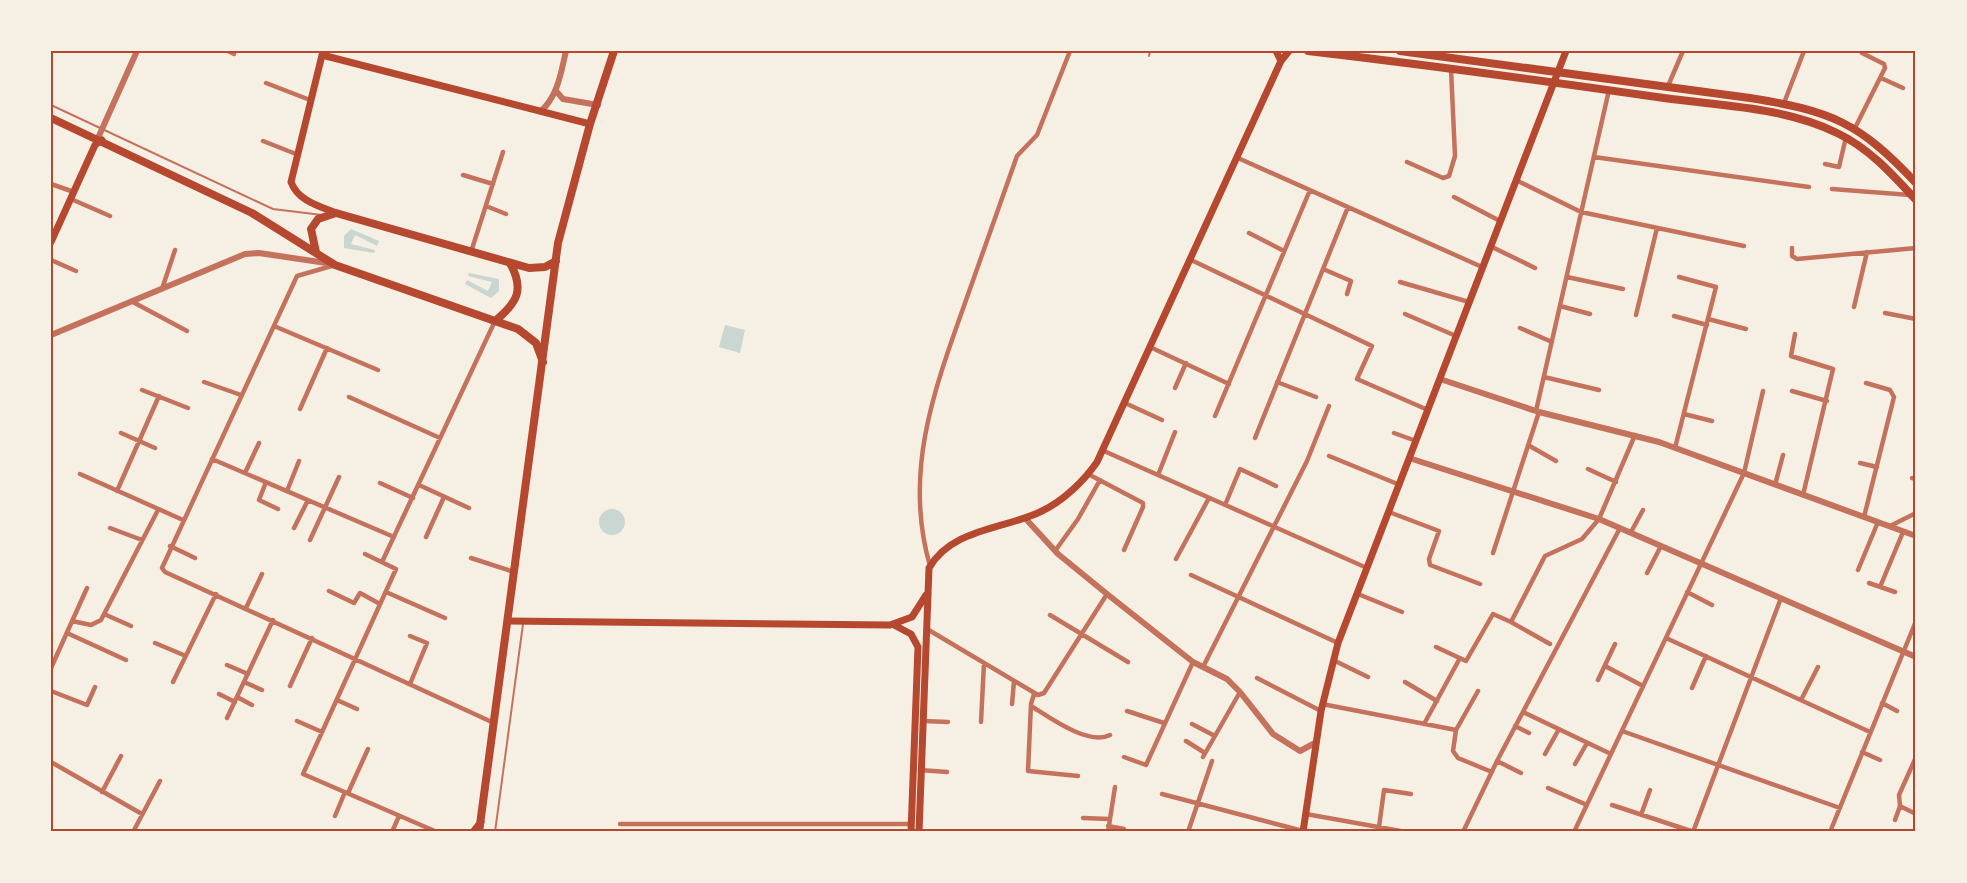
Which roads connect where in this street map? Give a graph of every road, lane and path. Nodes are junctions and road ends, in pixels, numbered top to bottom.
1 (137, 51) edge
2 (228, 51) edge
3 (566, 51) edge
4 (1070, 51) edge
5 (1150, 51) edge
6 (1276, 51) edge
7 (1289, 51) edge
8 (1308, 51) edge
9 (1400, 51) edge
10 (1566, 51) edge
11 (1683, 51) edge
12 (1804, 51) edge
13 (614, 52) edge
14 (322, 53) edge
15 (1862, 53) dead end
16 (234, 54) dead end
17 (333, 54) edge
18 (1149, 56) dead end
19 (1281, 61) junction
20 (1451, 68) junction
21 (1557, 71) junction
22 (1881, 78) junction
23 (266, 83) dead end
24 (1553, 83) junction
25 (1668, 86) junction
26 (1903, 88) dead end
27 (1609, 90) junction
28 (556, 92) junction
29 (310, 100) junction
30 (1784, 103) junction
31 (51, 105) edge
32 (598, 105) junction
33 (541, 111) junction
34 (51, 118) edge
35 (590, 124) junction
36 (102, 128) junction
37 (1855, 128) junction
38 (1846, 137) junction
39 (100, 139) junction
40 (263, 141) dead end
41 (503, 152) dead end
42 (296, 154) junction
43 (1594, 157) junction
44 (1238, 158) junction
45 (1407, 162) dead end
46 (1825, 164) dead end
47 (463, 175) dead end
48 (1516, 180) junction
49 (1916, 183) edge
50 (51, 184) edge
51 (493, 184) junction
52 (1809, 187) dead end
53 (1832, 189) dead end
54 (1310, 190) junction
55 (72, 195) junction
56 (1454, 197) dead end
57 (1913, 198) edge
58 (486, 206) junction
59 (1348, 207) junction
60 (1581, 212) junction
61 (332, 214) junction
62 (506, 214) dead end
63 (110, 216) dead end
64 (1500, 221) junction
65 (1657, 228) junction
66 (1249, 233) dead end
67 (51, 242) edge
68 (1490, 246) junction
69 (1744, 246) dead end
70 (1792, 248) dead end
71 (1916, 248) edge
72 (175, 250) dead end
73 (1284, 251) junction
74 (316, 252) junction
75 (471, 252) junction
76 (1867, 252) junction
77 (1189, 259) junction
78 (51, 260) edge
79 (556, 261) junction
80 (510, 263) junction
81 (335, 265) junction
82 (1482, 267) junction
83 (1535, 268) dead end
84 (1323, 269) junction
85 (76, 271) dead end
86 (1567, 277) junction
87 (1679, 277) dead end
88 (1400, 282) dead end
89 (162, 289) junction
90 (1623, 289) dead end
91 (1347, 294) dead end
92 (1266, 296) junction
93 (131, 301) junction
94 (1469, 302) junction
95 (1560, 306) junction
96 (1854, 307) dead end
97 (1885, 313) dead end
98 (1405, 314) dead end
99 (1590, 314) dead end
100 (1305, 315) junction
101 (1636, 315) dead end
102 (1674, 316) dead end
103 (1916, 319) edge
104 (495, 321) junction
105 (1708, 322) junction
106 (274, 326) junction
107 (1520, 328) dead end
108 (1746, 329) dead end
109 (188, 331) dead end
110 (1795, 334) dead end
111 (51, 335) edge
112 (1456, 336) junction
113 (1552, 342) junction
114 (1149, 346) junction
115 (327, 348) junction
116 (543, 363) junction
117 (1186, 363) junction
118 (378, 370) dead end
119 (1544, 377) junction
120 (1440, 379) junction
121 (204, 382) dead end
122 (1277, 382) junction
123 (1866, 383) dead end
124 (1229, 384) junction
125 (1175, 388) dead end
126 (142, 390) dead end
127 (1599, 390) dead end
128 (1763, 391) dead end
129 (1792, 391) dead end
130 (241, 395) junction
131 (159, 396) junction
132 (349, 397) dead end
133 (1316, 397) dead end
134 (1827, 401) junction
135 (1125, 403) junction
136 (1329, 406) dead end
137 (188, 408) dead end
138 (300, 409) dead end
139 (1428, 410) junction
140 (1538, 411) junction
141 (1684, 414) junction
142 (1215, 416) dead end
143 (1162, 420) dead end
144 (1712, 421) dead end
145 (1175, 432) dead end
146 (121, 433) dead end
147 (1394, 433) dead end
148 (1635, 435) junction
149 (441, 438) junction
150 (1255, 438) dead end
151 (140, 441) junction
152 (1416, 441) junction
153 (259, 443) dead end
154 (1528, 445) junction
155 (155, 448) dead end
156 (1675, 448) junction
157 (1104, 451) junction
158 (1783, 455) dead end
159 (1329, 456) dead end
160 (1409, 458) junction
161 (212, 459) junction
162 (299, 461) dead end
163 (1556, 461) dead end
164 (1860, 463) dead end
165 (1876, 467) junction
166 (1588, 470) dead end
167 (245, 473) junction
168 (1744, 473) junction
169 (80, 474) dead end
170 (1088, 474) junction
171 (1158, 475) junction
172 (339, 477) dead end
173 (1100, 480) junction
174 (266, 482) junction
175 (1616, 482) junction
176 (380, 483) dead end
177 (1775, 484) junction
178 (419, 485) junction
179 (1400, 485) junction
180 (1276, 486) dead end
181 (117, 491) junction
182 (287, 491) junction
183 (1512, 491) junction
184 (1803, 495) junction
185 (444, 497) junction
186 (413, 498) junction
187 (1209, 498) junction
188 (308, 500) junction
189 (1225, 505) junction
190 (325, 507) junction
191 (278, 508) dead end
192 (469, 508) dead end
193 (158, 510) junction
194 (1643, 510) dead end
195 (1389, 512) junction
196 (1916, 513) edge
197 (1864, 517) junction
198 (1025, 518) junction
199 (1599, 519) junction
200 (183, 520) junction
201 (1878, 522) junction
202 (1890, 526) junction
203 (1275, 527) junction
204 (110, 528) dead end
205 (294, 528) dead end
206 (1620, 528) junction
207 (1631, 532) junction
208 (1903, 532) junction
209 (1916, 536) edge
210 (394, 537) junction
211 (426, 537) dead end
212 (142, 540) junction
213 (310, 540) dead end
214 (170, 546) junction
215 (1661, 546) junction
216 (1124, 549) dead end
217 (1055, 551) junction
218 (1493, 553) dead end
219 (365, 554) dead end
220 (195, 558) dead end
221 (471, 558) dead end
222 (1176, 560) dead end
223 (382, 562) junction
224 (1701, 563) junction
225 (930, 566) junction
226 (1367, 568) junction
227 (1857, 570) dead end
228 (514, 572) junction
229 (1647, 573) dead end
230 (262, 574) dead end
231 (1191, 574) dead end
232 (1480, 584) dead end
233 (1869, 584) dead end
234 (1880, 587) junction
235 (87, 588) dead end
236 (928, 589) junction
237 (329, 591) dead end
238 (386, 592) junction
239 (1687, 592) junction
240 (1895, 592) dead end
241 (216, 594) junction
242 (1107, 594) junction
243 (1358, 594) junction
244 (1239, 597) junction
245 (1781, 598) junction
246 (380, 604) junction
247 (1712, 605) dead end
248 (246, 608) junction
249 (1402, 612) dead end
250 (104, 614) junction
251 (1050, 615) dead end
252 (445, 618) dead end
253 (273, 620) junction
254 (72, 621) junction
255 (508, 621) junction
256 (524, 621) junction
257 (1916, 621) edge
258 (1512, 622) junction
259 (894, 625) junction
260 (131, 626) dead end
261 (926, 629) junction
262 (67, 633) junction
263 (1081, 635) junction
264 (410, 636) dead end
265 (312, 638) junction
266 (913, 638) junction
267 (1666, 638) junction
268 (155, 642) dead end
269 (1338, 643) junction
270 (1550, 644) dead end
271 (1615, 644) dead end
272 (1436, 646) dead end
273 (1903, 651) junction
274 (186, 656) junction
275 (1706, 656) junction
276 (1916, 657) edge
277 (356, 658) junction
278 (1461, 658) junction
279 (126, 660) dead end
280 (1333, 660) junction
281 (1128, 662) dead end
282 (1193, 662) junction
283 (984, 663) junction
284 (227, 665) dead end
285 (1605, 666) junction
286 (1203, 667) junction
287 (1818, 667) dead end
288 (51, 668) edge
289 (248, 674) junction
290 (1368, 677) dead end
291 (1752, 677) junction
292 (1257, 678) dead end
293 (1598, 680) dead end
294 (1014, 681) junction
295 (173, 682) dead end
296 (244, 682) junction
297 (1405, 682) dead end
298 (410, 684) junction
299 (290, 686) dead end
300 (1643, 686) junction
301 (95, 687) dead end
302 (1692, 688) dead end
303 (262, 690) dead end
304 (51, 691) edge
305 (1478, 691) dead end
306 (1240, 692) junction
307 (219, 694) dead end
308 (1034, 694) junction
309 (236, 699) junction
310 (337, 700) junction
311 (1801, 700) junction
312 (1437, 701) junction
313 (1012, 704) dead end
314 (1882, 704) junction
315 (252, 705) dead end
316 (1031, 706) junction
317 (1322, 707) junction
318 (357, 709) dead end
319 (1127, 711) dead end
320 (1897, 711) dead end
321 (1522, 712) junction
322 (227, 718) dead end
323 (297, 721) dead end
324 (923, 721) junction
325 (948, 722) dead end
326 (981, 722) dead end
327 (494, 723) junction
328 (1164, 723) junction
329 (1192, 724) dead end
330 (1424, 724) junction
331 (1515, 726) junction
332 (1558, 729) junction
333 (1456, 730) junction
334 (1622, 731) junction
335 (322, 732) junction
336 (1870, 732) junction
337 (1529, 733) dead end
338 (1110, 735) dead end
339 (1215, 736) junction
340 (1186, 741) dead end
341 (1587, 742) junction
342 (1315, 743) junction
343 (368, 749) dead end
344 (1862, 752) junction
345 (1545, 754) dead end
346 (1611, 754) junction
347 (122, 756) dead end
348 (1916, 757) edge
349 (1124, 758) dead end
350 (1880, 760) dead end
351 (1212, 761) dead end
352 (1497, 761) junction
353 (51, 762) edge
354 (1575, 764) dead end
355 (1718, 765) junction
356 (920, 770) junction
357 (947, 772) dead end
358 (1492, 772) junction
359 (1521, 773) dead end
360 (1078, 776) dead end
361 (160, 781) dead end
362 (1115, 787) dead end
363 (1548, 788) dead end
364 (1650, 790) dead end
365 (102, 792) junction
366 (347, 793) junction
367 (1162, 794) dead end
368 (1411, 794) dead end
369 (1197, 802) junction
370 (1612, 805) dead end
371 (1587, 806) junction
372 (1900, 806) junction
373 (1840, 807) junction
374 (1916, 813) edge
375 (142, 814) junction
376 (1306, 814) junction
377 (1641, 814) junction
378 (335, 816) dead end
379 (399, 816) junction
380 (1083, 818) dead end
381 (1109, 819) junction
382 (1894, 820) dead end
383 (481, 822) junction
384 (620, 824) dead end
385 (1378, 827) junction
386 (911, 828) edge
387 (1108, 829) edge
388 (1124, 829) dead end
389 (134, 832) edge
390 (392, 832) edge
391 (437, 832) edge
392 (473, 832) edge
393 (479, 832) edge
394 (495, 832) edge
395 (919, 832) edge
396 (1188, 832) edge
397 (1303, 832) edge
398 (1406, 832) edge
399 (1463, 832) edge
400 (1574, 832) edge
401 (1693, 832) edge
402 (1830, 832) edge

1 - 36 street
2 - 16 street
3 - 28 street
4 - 225 street
5 - 18 lane
6 - 19 main road
7 - 19 main road
8 - 20 main road
9 - 21 main road
10 - 21 main road
11 - 25 street
12 - 30 street
13 - 32 main road
14 - 17 main road
14 - 29 main road
15 - 22 street
17 - 33 main road
19 - 44 main road
20 - 24 main road
20 - 45 street
21 - 24 main road
21 - 25 main road
22 - 26 street
22 - 37 street
23 - 29 street
24 - 27 main road
24 - 48 main road
25 - 30 main road
27 - 38 main road
27 - 43 street
28 - 32 street
28 - 33 street
29 - 42 main road
30 - 37 main road
31 - 36 lane
32 - 35 main road
33 - 35 main road
34 - 39 main road
35 - 79 main road
36 - 39 street
36 - 61 lane
37 - 49 main road
38 - 46 street
38 - 57 main road
39 - 55 main road
39 - 74 main road
40 - 42 street
41 - 51 street
42 - 61 main road
43 - 52 street
43 - 60 street
44 - 54 street
44 - 77 main road
47 - 51 street
48 - 60 street
48 - 64 main road
50 - 55 street
51 - 58 street
53 - 57 street
54 - 59 street
54 - 73 street
55 - 63 street
55 - 67 main road
56 - 64 street
58 - 62 street
58 - 75 street
59 - 82 street
59 - 84 street
60 - 65 street
60 - 86 street
61 - 74 main road
61 - 75 main road
64 - 68 main road
65 - 69 street
65 - 101 street
66 - 73 street
68 - 82 main road
68 - 83 street
70 - 76 street
71 - 76 street
72 - 89 street
73 - 92 street
74 - 81 main road
75 - 80 main road
76 - 96 street
77 - 92 street
77 - 114 main road
78 - 85 street
79 - 80 main road
79 - 116 main road
80 - 104 main road
81 - 89 street
81 - 104 main road
81 - 106 street
82 - 94 main road
84 - 91 street
84 - 100 street
86 - 90 street
86 - 95 street
87 - 105 street
88 - 94 street
89 - 93 street
92 - 100 street
92 - 124 street
93 - 109 street
93 - 111 street
94 - 112 main road
95 - 99 street
95 - 113 street
97 - 103 street
98 - 112 street
100 - 122 street
100 - 139 street
102 - 105 street
104 - 116 main road
104 - 149 street
105 - 108 street
105 - 141 street
106 - 115 street
106 - 130 street
107 - 113 street
110 - 134 street
112 - 120 main road
113 - 119 street
114 - 117 street
114 - 135 main road
115 - 118 street
115 - 138 street
116 - 228 main road
117 - 124 street
117 - 125 street
119 - 127 street
119 - 140 street
120 - 139 main road
120 - 140 street
121 - 130 street
122 - 133 street
122 - 150 street
123 - 165 street
124 - 142 street
126 - 131 street
128 - 168 street
129 - 134 street
130 - 161 street
131 - 137 street
131 - 151 street
132 - 149 street
134 - 184 street
135 - 143 street
135 - 157 main road
136 - 203 street
139 - 152 main road
140 - 148 street
140 - 154 street
141 - 144 street
141 - 156 street
145 - 171 street
146 - 151 street
147 - 152 street
148 - 156 street
148 - 175 street
149 - 178 street
151 - 155 street
151 - 181 street
152 - 160 main road
153 - 167 street
154 - 163 street
154 - 183 street
156 - 168 street
157 - 170 main road
157 - 171 street
158 - 177 street
159 - 179 street
160 - 179 main road
160 - 183 street
161 - 167 street
161 - 200 street
162 - 182 street
164 - 165 street
165 - 197 street
166 - 175 street
167 - 174 street
168 - 177 street
168 - 224 street
169 - 181 street
170 - 173 street
170 - 198 main road
171 - 187 street
172 - 190 street
173 - 216 street
173 - 217 street
174 - 182 street
174 - 191 street
175 - 199 street
176 - 186 street
177 - 184 street
178 - 185 street
178 - 186 street
179 - 195 main road
180 - 189 street
181 - 193 street
182 - 188 street
183 - 199 street
183 - 218 street
184 - 197 street
185 - 192 street
185 - 211 street
186 - 210 street
187 - 189 street
187 - 222 street
188 - 190 street
188 - 205 street
189 - 203 street
190 - 210 street
190 - 213 street
193 - 200 street
193 - 212 street
194 - 207 street
195 - 226 main road
195 - 232 street
196 - 202 street
197 - 201 street
198 - 217 street
198 - 225 main road
199 - 206 street
199 - 258 street
200 - 214 street
201 - 202 street
201 - 227 street
202 - 208 street
203 - 226 street
203 - 244 street
204 - 212 street
206 - 207 street
206 - 321 street
207 - 215 street
208 - 209 street
208 - 234 street
210 - 223 street
212 - 250 street
214 - 220 street
214 - 241 street
215 - 224 street
215 - 229 street
217 - 242 street
219 - 223 street
221 - 228 street
223 - 238 street
224 - 239 street
224 - 245 street
225 - 236 main road
226 - 243 main road
228 - 255 main road
230 - 248 street
231 - 244 street
233 - 234 street
234 - 240 street
235 - 254 street
236 - 259 main road
236 - 261 main road
237 - 246 street
238 - 246 street
238 - 252 street
239 - 247 street
239 - 267 street
241 - 248 street
241 - 274 street
242 - 263 street
242 - 282 street
243 - 249 street
243 - 269 main road
244 - 269 street
244 - 286 street
245 - 273 street
245 - 291 street
246 - 277 street
248 - 253 street
250 - 254 street
250 - 260 street
251 - 263 street
253 - 265 street
253 - 289 street
254 - 262 street
255 - 256 main road
255 - 327 main road
256 - 259 main road
256 - 394 lane
257 - 273 street
258 - 270 street
258 - 278 street
259 - 266 main road
261 - 266 main road
261 - 283 street
261 - 324 main road
262 - 279 street
262 - 288 street
263 - 281 street
263 - 308 street
264 - 298 street
265 - 277 street
265 - 299 street
266 - 386 main road
267 - 275 street
267 - 300 street
268 - 274 street
269 - 280 main road
271 - 285 street
272 - 278 street
273 - 276 street
273 - 314 street
274 - 295 street
275 - 291 street
275 - 302 street
277 - 298 street
277 - 310 street
278 - 312 street
280 - 290 street
280 - 317 main road
282 - 286 street
282 - 328 street
283 - 294 street
283 - 326 street
284 - 289 street
285 - 293 street
285 - 300 street
286 - 306 street
287 - 311 street
289 - 296 street
291 - 311 street
291 - 355 street
292 - 317 street
294 - 308 street
294 - 313 street
296 - 303 street
296 - 309 street
297 - 312 street
298 - 327 street
300 - 334 street
301 - 304 street
305 - 333 street
306 - 339 street
306 - 342 street
307 - 309 street
308 - 316 street
309 - 315 street
309 - 322 street
310 - 318 street
310 - 335 street
311 - 336 street
312 - 330 street
314 - 320 street
314 - 336 street
316 - 338 street
316 - 360 street
317 - 330 street
317 - 342 main road
319 - 328 street
321 - 331 street
321 - 332 street
323 - 335 street
324 - 325 street
324 - 356 main road
327 - 383 main road
328 - 349 street
329 - 339 street
330 - 333 street
331 - 337 street
331 - 352 street
332 - 341 street
332 - 345 street
333 - 358 street
334 - 346 street
334 - 355 street
335 - 366 street
336 - 344 street
339 - 340 street
341 - 346 street
341 - 354 street
342 - 376 main road
343 - 366 street
344 - 350 street
344 - 373 street
346 - 371 street
347 - 365 street
348 - 372 street
351 - 369 street
352 - 358 street
352 - 359 street
353 - 365 street
355 - 373 street
355 - 401 street
356 - 357 street
356 - 395 main road
358 - 399 street
361 - 375 street
362 - 381 street
363 - 371 street
364 - 377 street
365 - 375 street
366 - 378 street
366 - 379 street
367 - 369 street
368 - 385 street
369 - 396 street
369 - 397 street
370 - 377 street
371 - 400 street
372 - 374 street
372 - 382 street
373 - 402 street
375 - 389 street
376 - 385 street
376 - 397 main road
377 - 401 street
379 - 390 street
379 - 391 street
380 - 381 street
381 - 387 street
383 - 392 main road
383 - 393 main road
384 - 386 street
385 - 398 street
387 - 388 street

